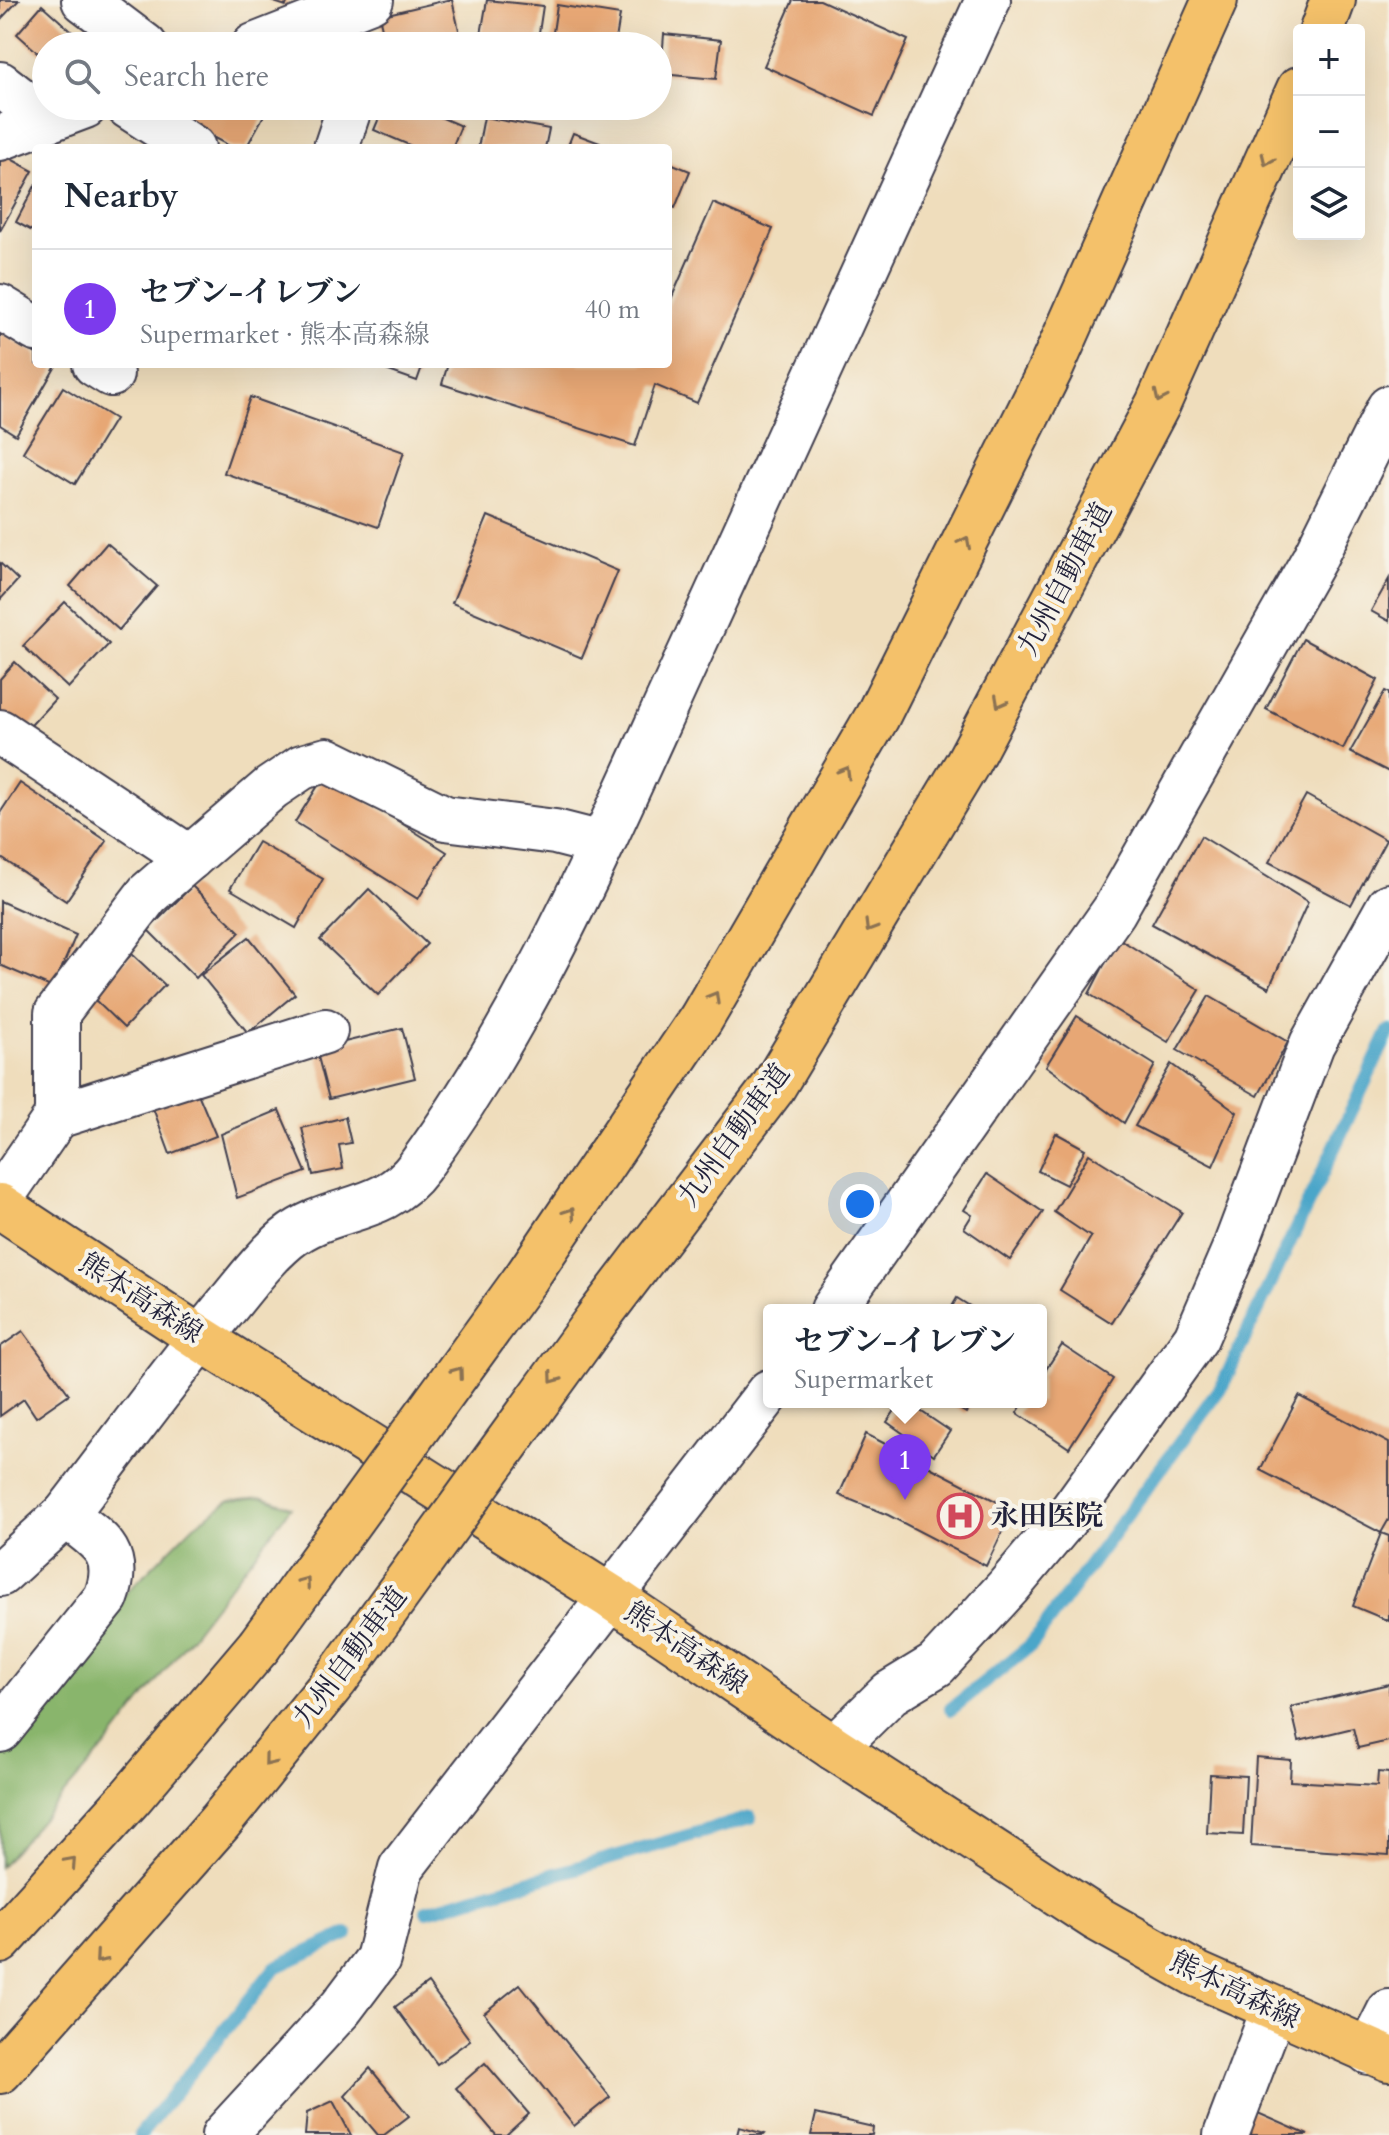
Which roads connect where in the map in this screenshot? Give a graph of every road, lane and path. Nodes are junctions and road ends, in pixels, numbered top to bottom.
1 (84, 0) edge
2 (988, 0) edge
3 (1215, 0) edge
4 (1333, 0) edge
5 (354, 20) edge
6 (1324, 24) edge
7 (126, 32) edge
8 (308, 32) edge
9 (0, 84) edge
10 (1296, 96) edge
11 (32, 98) edge
12 (45, 120) edge
13 (150, 120) edge
14 (345, 120) edge
15 (0, 138) edge
16 (187, 144) edge
17 (337, 144) edge
18 (0, 307) edge
19 (32, 327) edge
20 (1389, 408) edge
21 (0, 732) edge
22 (602, 844) junction
23 (190, 858) junction
24 (1389, 906) edge
25 (325, 1031) dead end
26 (57, 1116) junction
27 (0, 1199) edge
28 (0, 1206) edge
29 (837, 1304) edge
30 (200, 1338) junction
31 (763, 1400) edge
32 (65, 1515) junction
33 (0, 1574) edge
34 (611, 1597) junction
35 (0, 1730) edge
36 (834, 1748) junction
37 (0, 1941) edge
38 (1273, 2011) junction
39 (1389, 2012) edge
40 (1379, 2056) edge
41 (0, 2071) edge
42 (224, 2135) edge
43 (1226, 2135) edge

1 - 7 street
2 - 22 street
37 -> 3 main road, bridge
4 - 6 main road
5 - 8 street
9 - 11 street
10 -> 41 main road, 九州自動車道, bridge
12 - 15 street
13 - 16 street
14 - 17 street
18 - 19 street
20 - 29 street
21 - 23 street
22 - 23 street
22 - 30 street
23 - 26 street
24 - 36 street
25 - 26 street
26 - 27 street
28 - 30 main road, 熊本高森線
30 - 32 street
30 - 34 main road, 熊本高森線
31 - 34 street
32 - 33 street
32 - 35 street
34 - 36 main road, 熊本高森線
34 - 42 street
36 - 38 main road, 熊本高森線
38 - 40 main road, 熊本高森線
38 - 43 street
39 - 40 street

